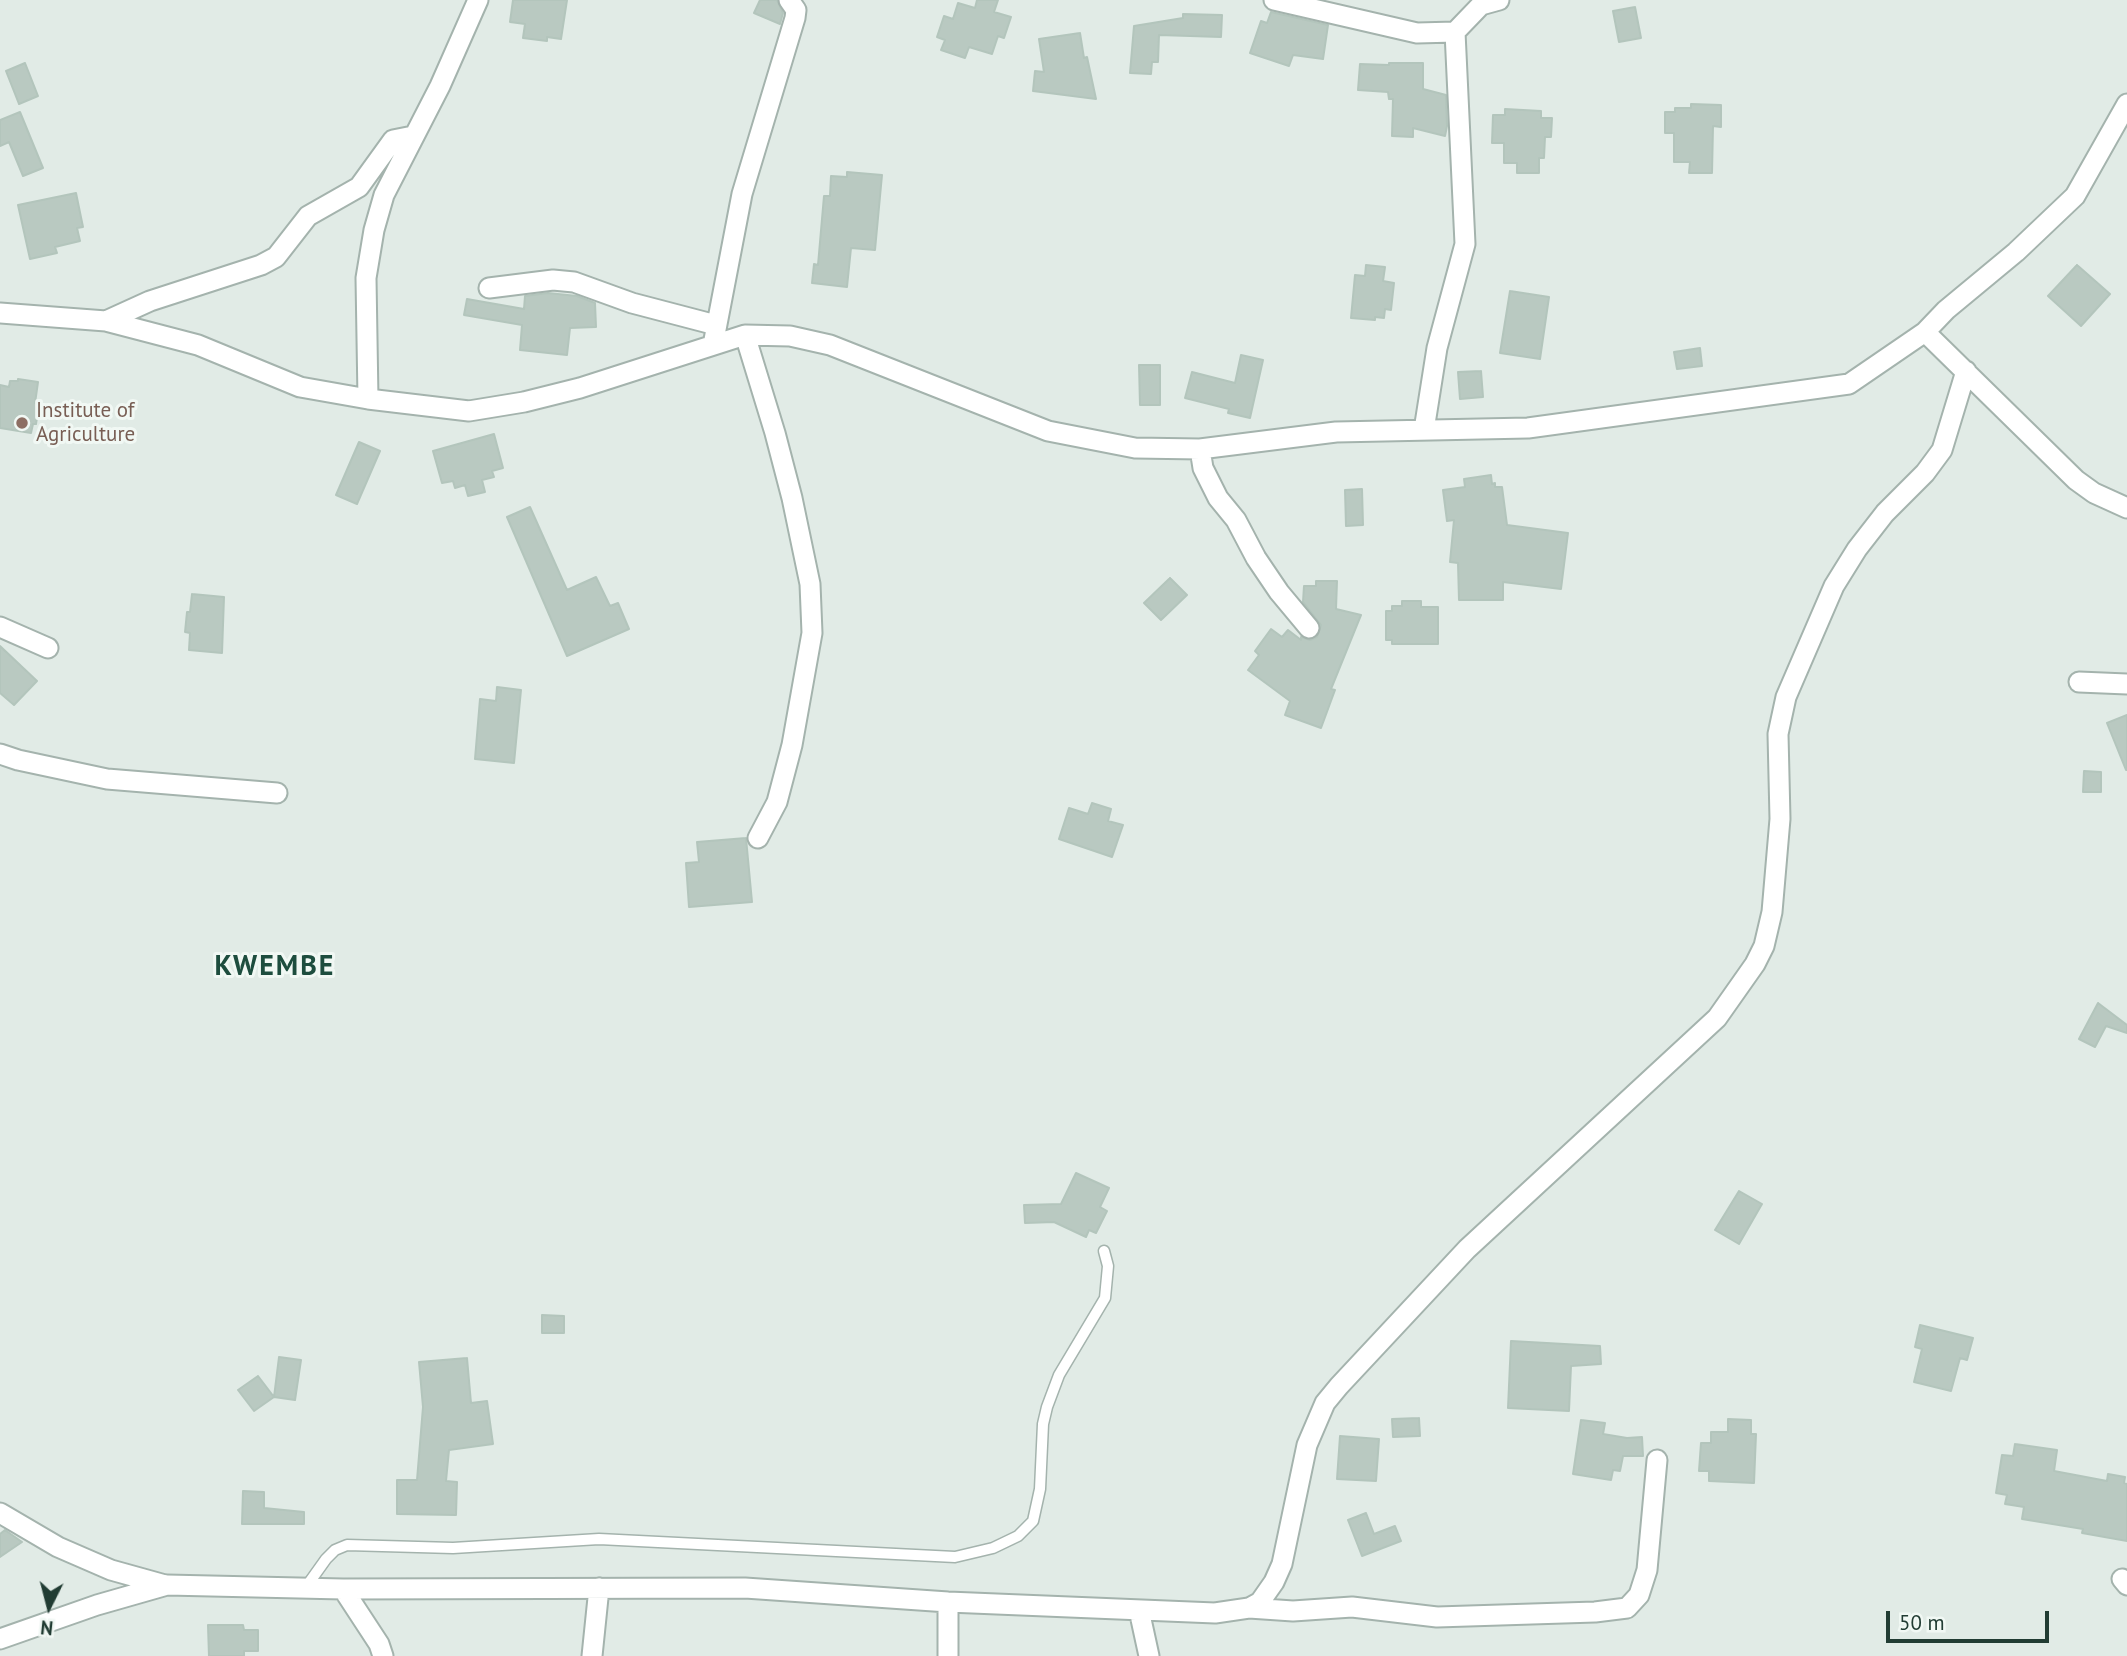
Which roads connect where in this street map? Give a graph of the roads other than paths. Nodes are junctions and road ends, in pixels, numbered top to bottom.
1 (478, 0) edge
2 (789, 0) edge
3 (1274, 0) edge
4 (1499, 0) edge
5 (1455, 32) junction
6 (2127, 104) edge
7 (413, 136) junction
8 (489, 288) dead end
9 (0, 313) edge
10 (106, 321) junction
11 (716, 325) junction
12 (1925, 332) junction
13 (745, 335) junction
14 (713, 345) junction
15 (1966, 371) junction
16 (368, 399) junction
17 (1424, 430) junction
18 (1200, 449) junction
19 (2127, 508) edge
20 (0, 627) edge
21 (1309, 628) dead end
22 (48, 648) dead end
23 (2078, 682) dead end
24 (2127, 684) edge
25 (0, 754) edge
26 (277, 793) dead end
27 (758, 838) dead end
28 (1104, 1251) dead end
29 (1657, 1460) dead end
30 (2, 1517) edge
31 (167, 1585) junction
32 (306, 1587) junction
33 (343, 1588) junction
34 (599, 1588) junction
35 (948, 1602) junction
36 (1250, 1608) junction
37 (1139, 1610) junction
38 (0, 1639) edge
39 (383, 1656) edge
40 (592, 1656) edge
41 (948, 1656) edge
42 (1149, 1656) edge

1 - 7 street
2 - 11 street
3 - 5 street
4 - 5 street
5 - 17 street
6 - 12 street
7 - 10 street
7 - 16 street
8 - 11 street
9 - 10 street
10 - 16 street
11 - 14 street
12 - 15 street
12 - 17 street
13 - 14 street
13 - 18 street
13 - 27 street
14 - 16 street
15 - 19 street
15 - 36 street
17 - 18 street
18 - 21 street
20 - 22 street
23 - 24 street
25 - 26 street
28 - 32 lane
29 - 36 street
30 - 31 street
31 - 32 street
31 - 38 street
32 - 33 street
33 - 34 street
33 - 39 street
34 - 35 street
34 - 40 street
35 - 37 street
35 - 41 street
36 - 37 street
37 - 42 street

